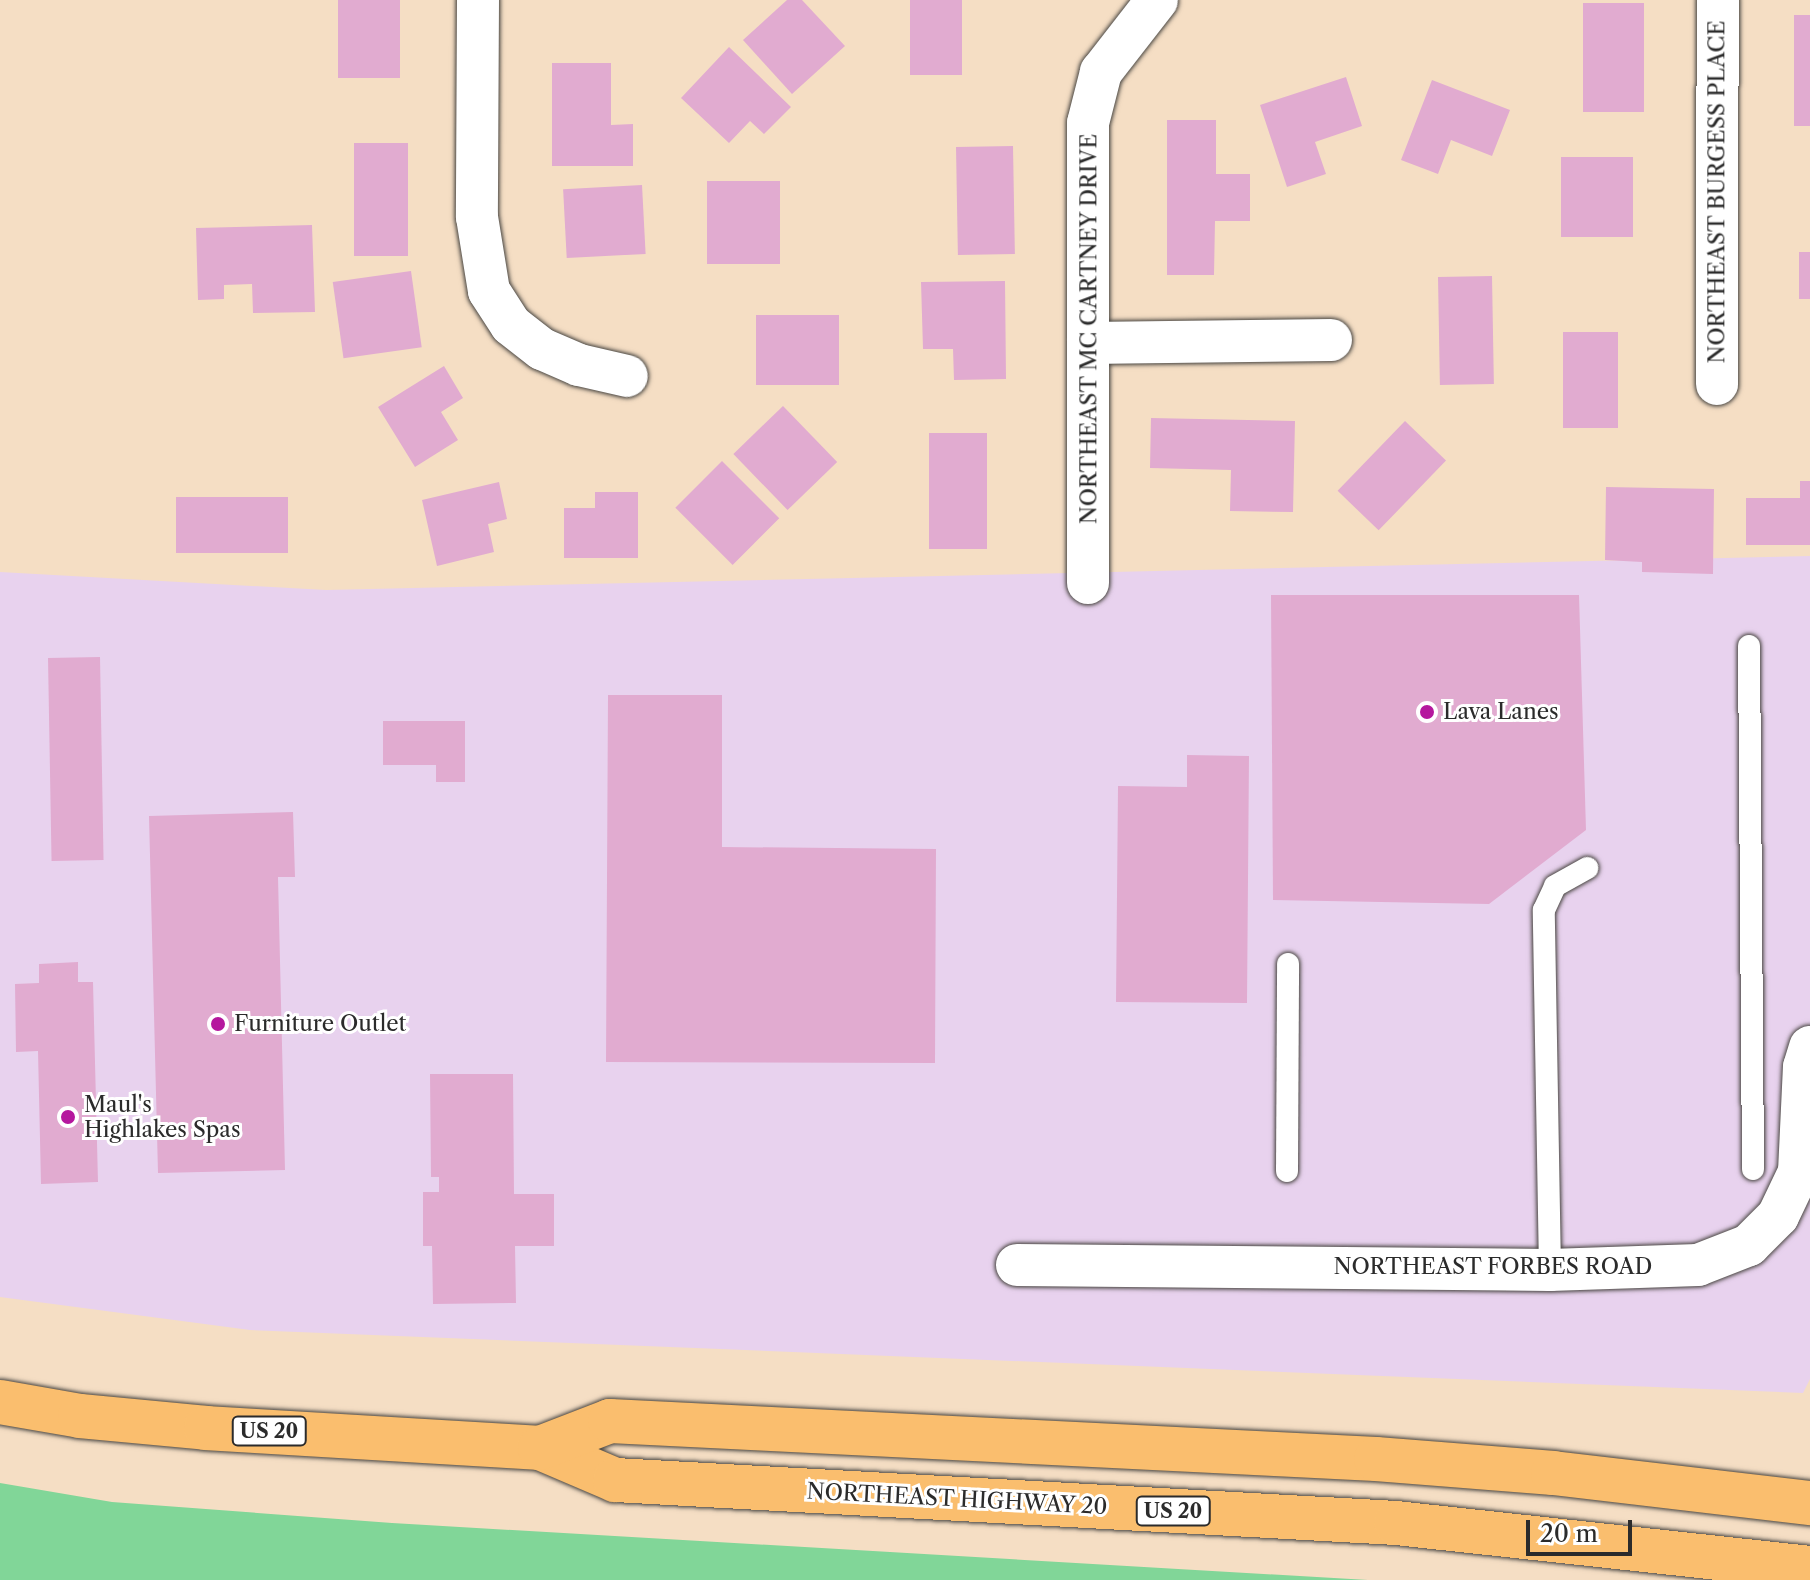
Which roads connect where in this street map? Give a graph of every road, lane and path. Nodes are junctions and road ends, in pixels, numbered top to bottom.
1 (478, 0) edge
2 (1157, 0) edge
3 (1718, 0) edge
4 (1331, 340) dead end
5 (1088, 343) junction
6 (627, 376) dead end
7 (1717, 384) dead end
8 (1088, 583) dead end
9 (1749, 646) dead end
10 (1587, 868) dead end
11 (1288, 964) dead end
12 (1810, 1047) edge
13 (1753, 1169) dead end
14 (1287, 1171) dead end
15 (1017, 1265) dead end
16 (1550, 1270) junction
17 (0, 1402) edge
18 (540, 1448) junction
19 (1810, 1503) edge
20 (1810, 1568) edge

1 - 6 street
2 - 5 street, NORTHEAST MC CARTNEY DRIVE
3 - 7 street, NORTHEAST BURGESS PLACE
4 - 5 street
5 - 8 street, NORTHEAST MC CARTNEY DRIVE
9 - 13 lane
10 - 16 lane
11 - 14 lane
12 - 16 street, NORTHEAST FORBES ROAD
15 - 16 street, NORTHEAST FORBES ROAD
17 - 18 main road, NORTHEAST HIGHWAY 20 / US 20
18 - 19 main road, NORTHEAST HIGHWAY 20 / US 20
18 - 20 main road, NORTHEAST HIGHWAY 20 / US 20

